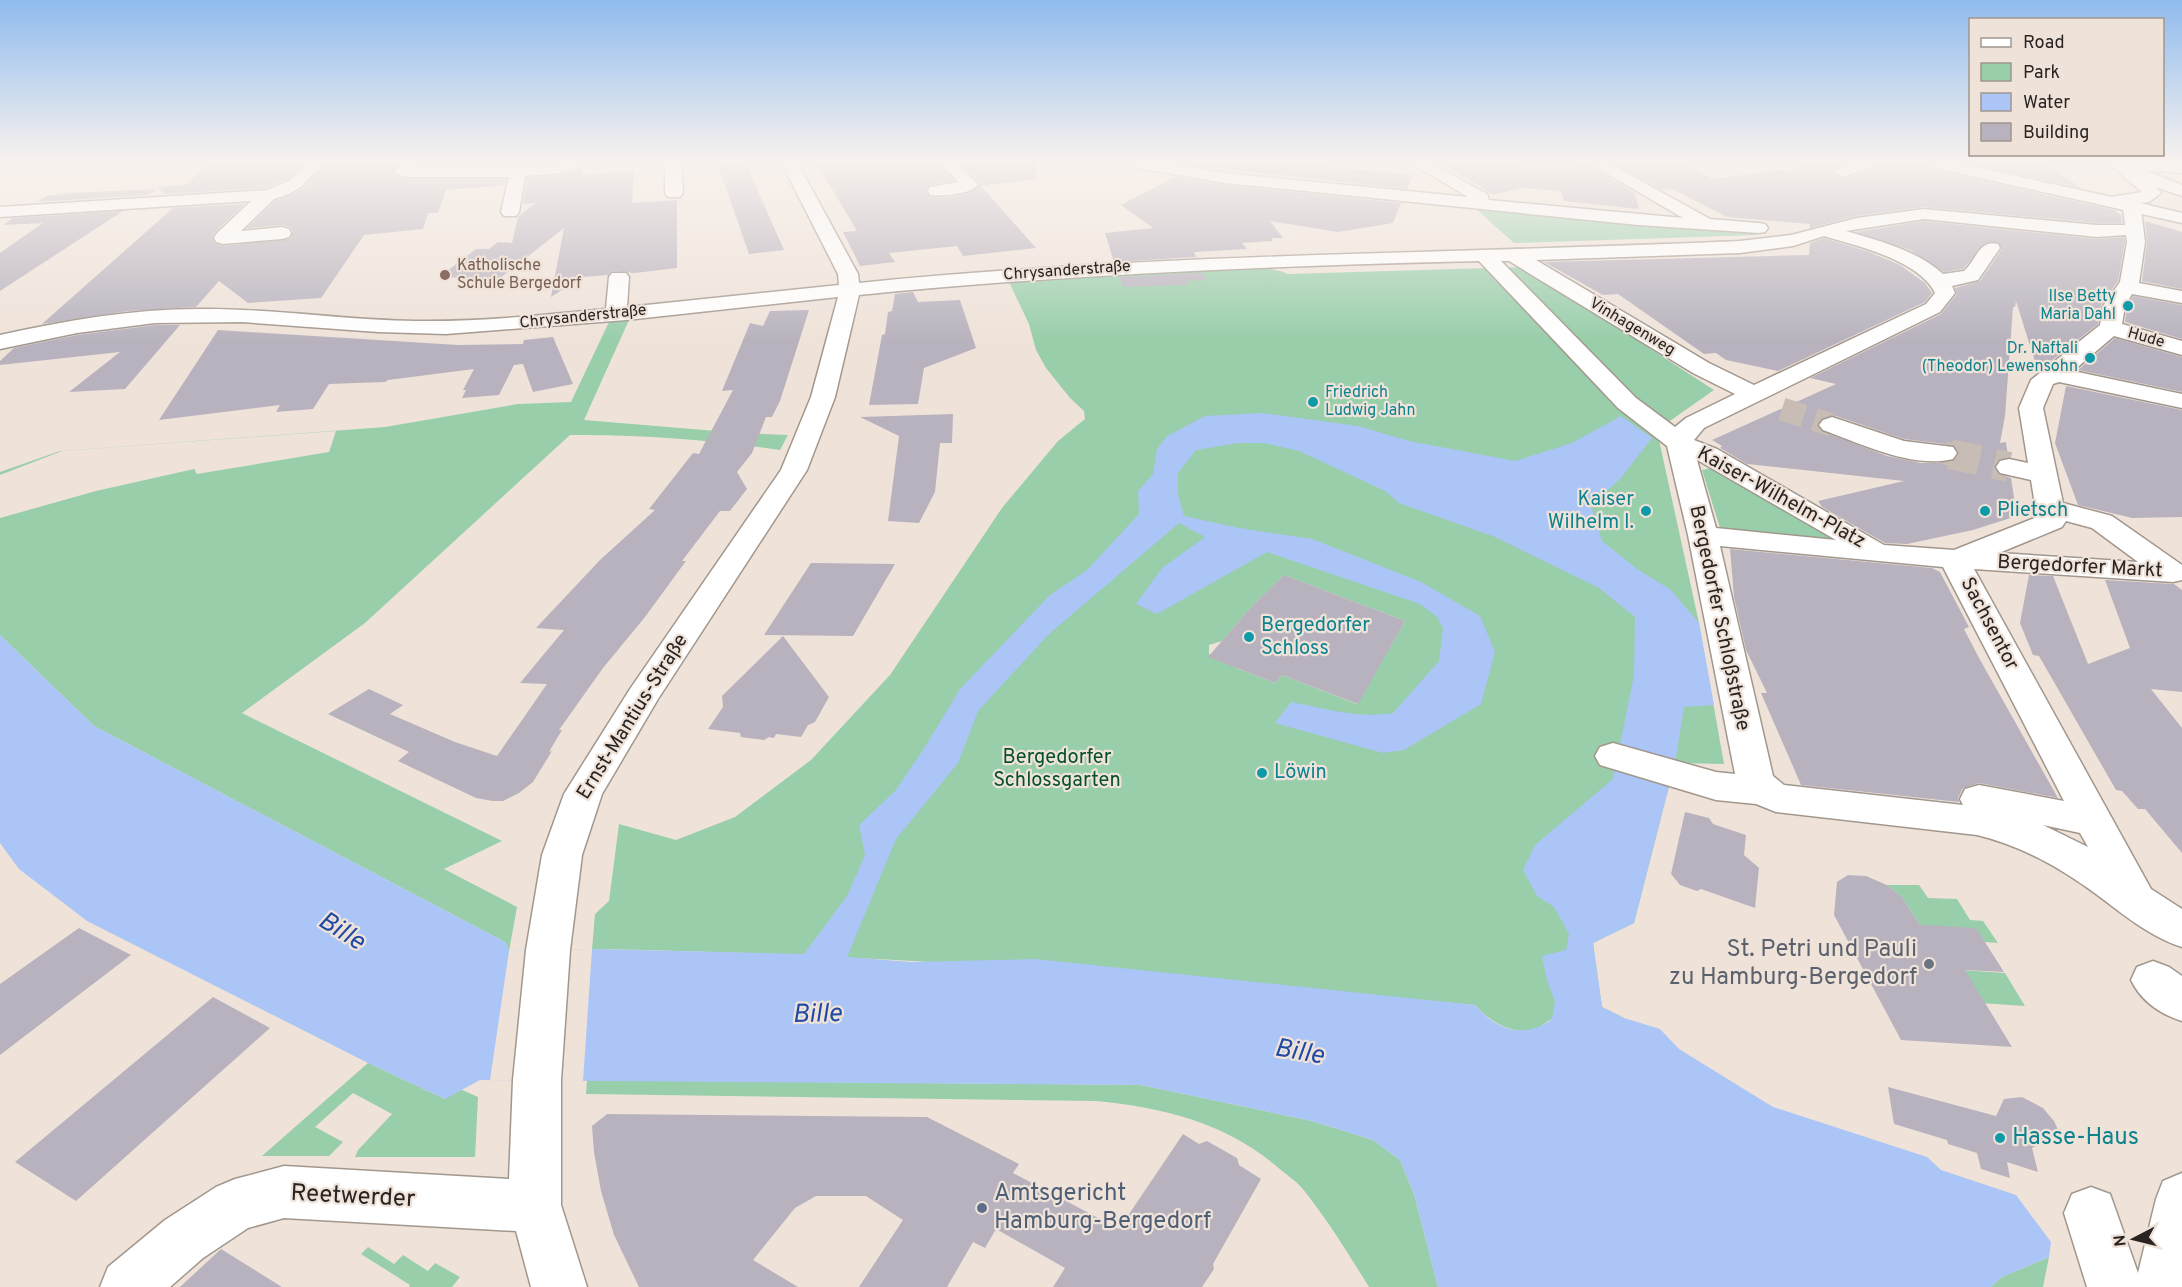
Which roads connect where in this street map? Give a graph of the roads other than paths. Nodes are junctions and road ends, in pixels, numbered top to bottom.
1 (235, 222) edge
2 (821, 222) edge
3 (1678, 222) edge
4 (1704, 222) edge
5 (1874, 222) edge
6 (2006, 222) edge
7 (2125, 222) edge
8 (2135, 222) edge
9 (1709, 225) junction
10 (1824, 230) junction
11 (282, 234) dead end
12 (1991, 248) dead end
13 (1512, 254) junction
14 (1484, 255) junction
15 (619, 277) dead end
16 (1938, 280) junction
17 (2127, 287) junction
18 (850, 289) junction
19 (2182, 297) edge
20 (616, 314) junction
21 (2110, 328) junction
22 (0, 342) edge
23 (2182, 348) edge
24 (2056, 374) junction
25 (1752, 396) junction
26 (2182, 401) edge
27 (1782, 409) tunnel mouth
28 (1832, 425) tunnel mouth
29 (1679, 444) junction
30 (1944, 453) tunnel mouth
31 (2009, 467) tunnel mouth
32 (2042, 474) junction
33 (2051, 509) junction
34 (1703, 535) junction
35 (1883, 554) junction
36 (1954, 560) junction
37 (2178, 576) edge
38 (1613, 756) dead end
39 (1764, 791) junction
40 (1979, 799) dead end
41 (2095, 820) junction
42 (2129, 897) junction
43 (2182, 918) edge
44 (2182, 930) edge
45 (2182, 1199) edge
46 (535, 1205) junction
47 (2091, 1213) dead end
48 (128, 1287) edge
49 (559, 1287) edge
50 (2115, 1287) edge
51 (2163, 1287) edge

1 - 11 street
2 - 18 street
3 - 9 street
4 - 9 street
5 - 10 street, Chrysanderstraße
6 - 7 street, Chrysanderstraße
8 - 17 street
9 - 10 street
10 - 13 street, Chrysanderstraße
10 - 16 street
12 - 16 street
13 - 14 street, Chrysanderstraße
13 - 25 street, Vinhagenweg
14 - 18 street, Chrysanderstraße
14 - 29 street, Kaiser-Wilhelm-Platz
15 - 20 street
16 - 25 street
17 - 19 street
17 - 21 street
18 - 20 street, Chrysanderstraße
18 - 46 street, Ernst-Mantius-Straße
20 - 22 street, Chrysanderstraße
21 - 23 street, Hude
21 - 24 street
24 - 26 street
24 - 32 street
25 - 27 street, Vinhagenweg
25 - 29 street
28 - 30 street
29 - 34 street, Bergedorfer Schloßstraße
29 - 35 street, Kaiser-Wilhelm-Platz
31 - 32 street
32 - 33 street
33 - 36 street, Sachsentor
33 - 37 street, Bergedorfer Markt
34 - 35 street, Kaiser-Wilhelm-Platz
34 - 39 street, Bergedorfer Schloßstraße
35 - 36 street, Kaiser-Wilhelm-Platz
36 - 37 street, Bergedorfer Markt
36 - 41 street, Sachsentor
38 - 39 street
39 - 42 street
40 - 41 street
41 - 42 street, Sachsentor
42 - 43 street
42 - 44 street
45 - 51 street
46 - 48 street, Reetwerder
46 - 49 street, Ernst-Mantius-Straße
47 - 50 street

